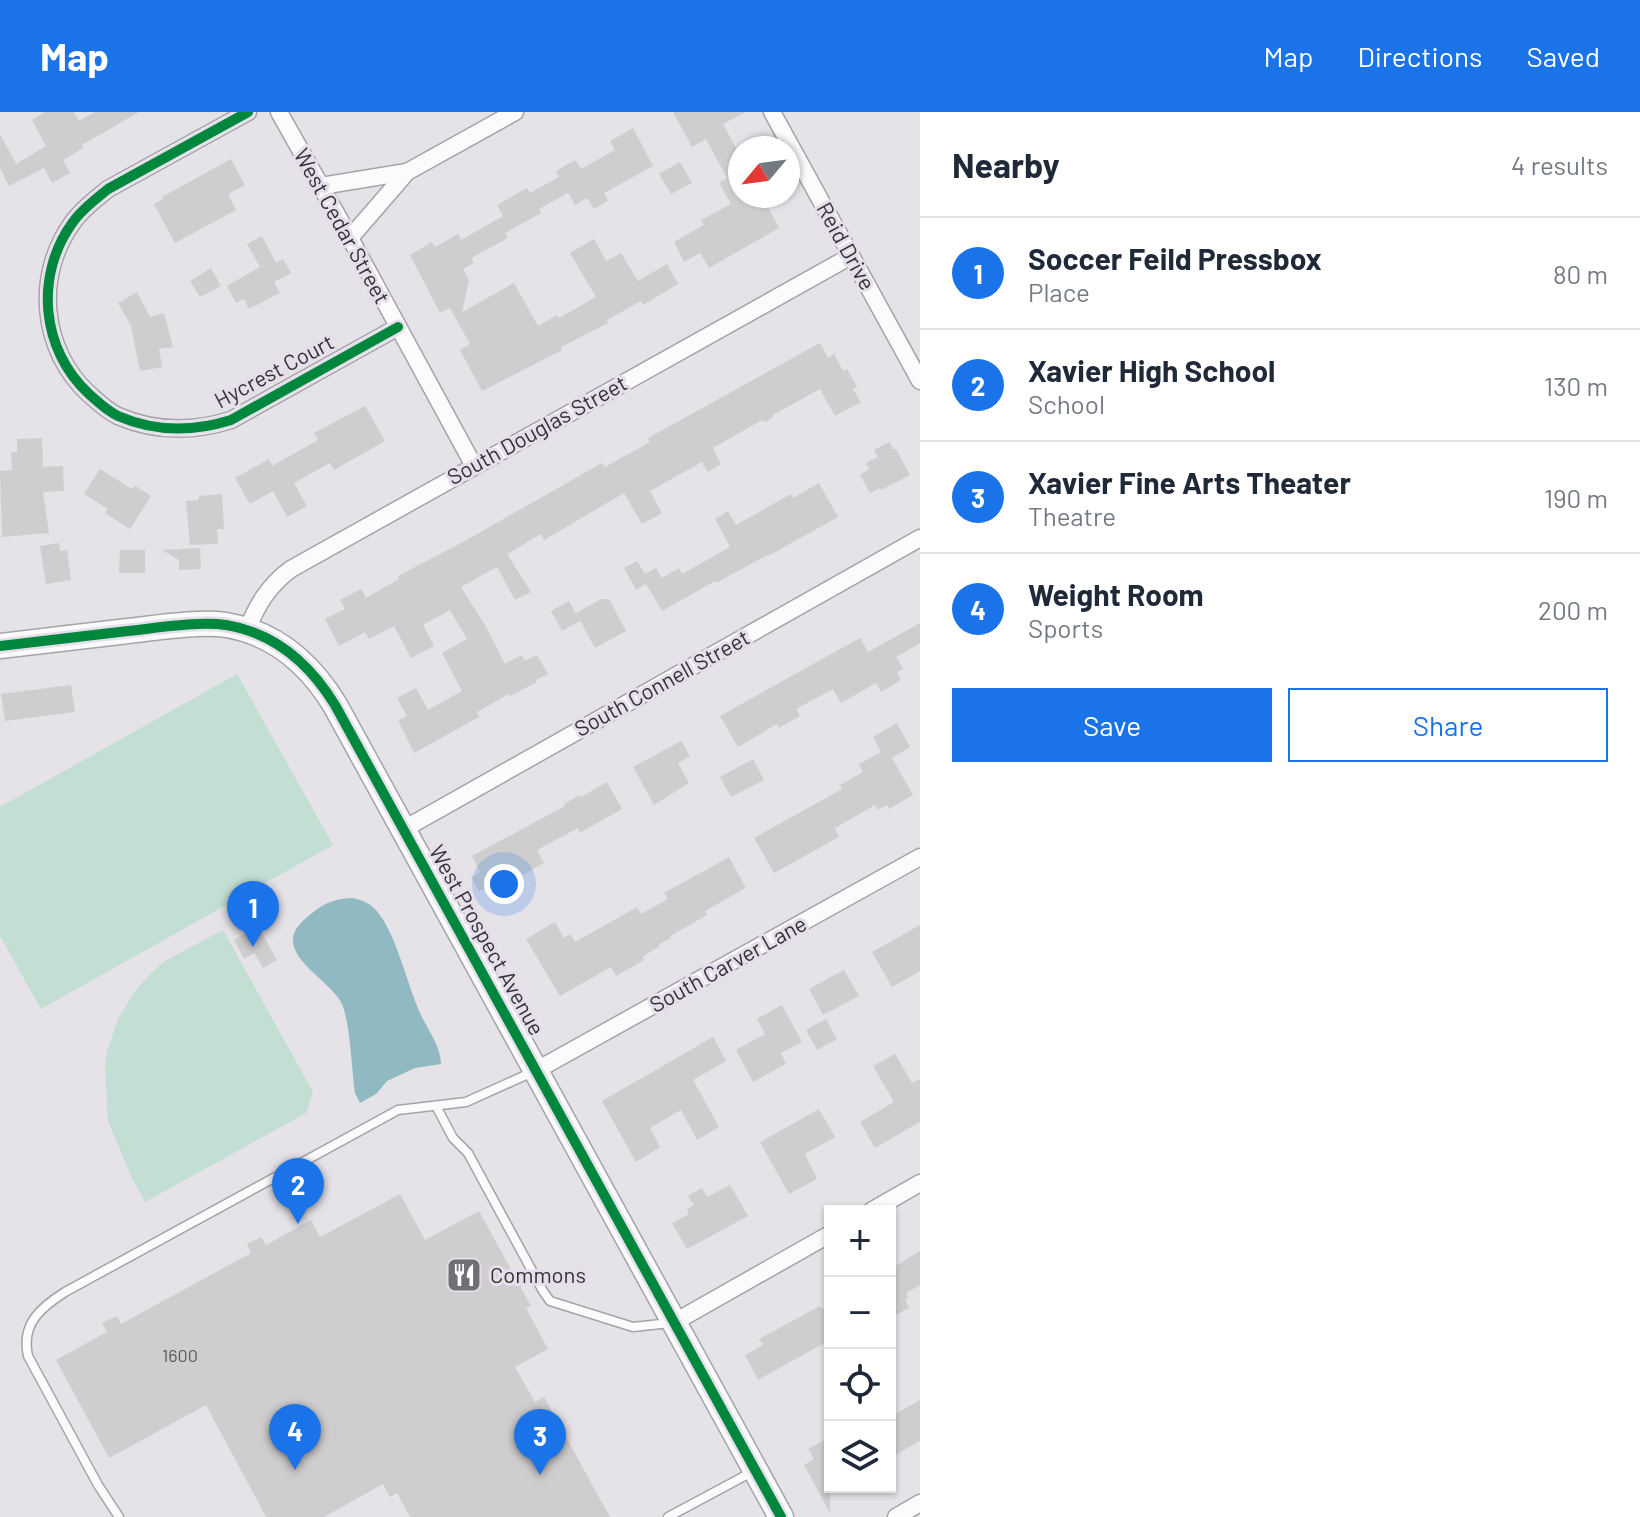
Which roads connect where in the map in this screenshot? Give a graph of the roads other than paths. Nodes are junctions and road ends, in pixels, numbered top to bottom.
1 (248, 112) edge
2 (279, 112) edge
3 (515, 112) edge
4 (772, 112) edge
5 (407, 172) junction
6 (321, 186) junction
7 (350, 238) junction
8 (851, 256) junction
9 (398, 327) junction
10 (920, 381) edge
11 (474, 466) junction
12 (920, 538) edge
13 (247, 630) junction
14 (0, 646) edge
15 (404, 829) junction
16 (920, 857) edge
17 (535, 1071) junction
18 (436, 1106) junction
19 (920, 1183) edge
20 (882, 1205) edge
21 (824, 1237) edge
22 (673, 1323) junction
23 (756, 1470) junction
24 (920, 1503) edge
25 (119, 1517) edge
26 (668, 1517) edge
27 (781, 1517) edge
28 (896, 1517) edge

1 - 9 street, Hycrest Court
2 - 6 street, West Cedar Street
3 - 5 street
4 - 8 street, Reid Drive
5 - 6 street
5 - 7 street
6 - 7 street, West Cedar Street
7 - 9 street, West Cedar Street
8 - 10 street, Reid Drive
8 - 11 street, South Douglas Street
9 - 11 street, West Cedar Street
11 - 13 street, South Douglas Street
12 - 15 street, South Connell Street
13 - 14 main road, West Prospect Avenue
13 - 15 main road, West Prospect Avenue
15 - 17 main road, West Prospect Avenue
16 - 17 street, South Carver Lane
17 - 18 lane
17 - 22 main road, West Prospect Avenue
18 - 22 lane
18 - 25 lane
19 - 20 street
21 - 22 street
22 - 23 main road, West Prospect Avenue
23 - 26 lane
23 - 27 main road, West Prospect Avenue
24 - 28 street

